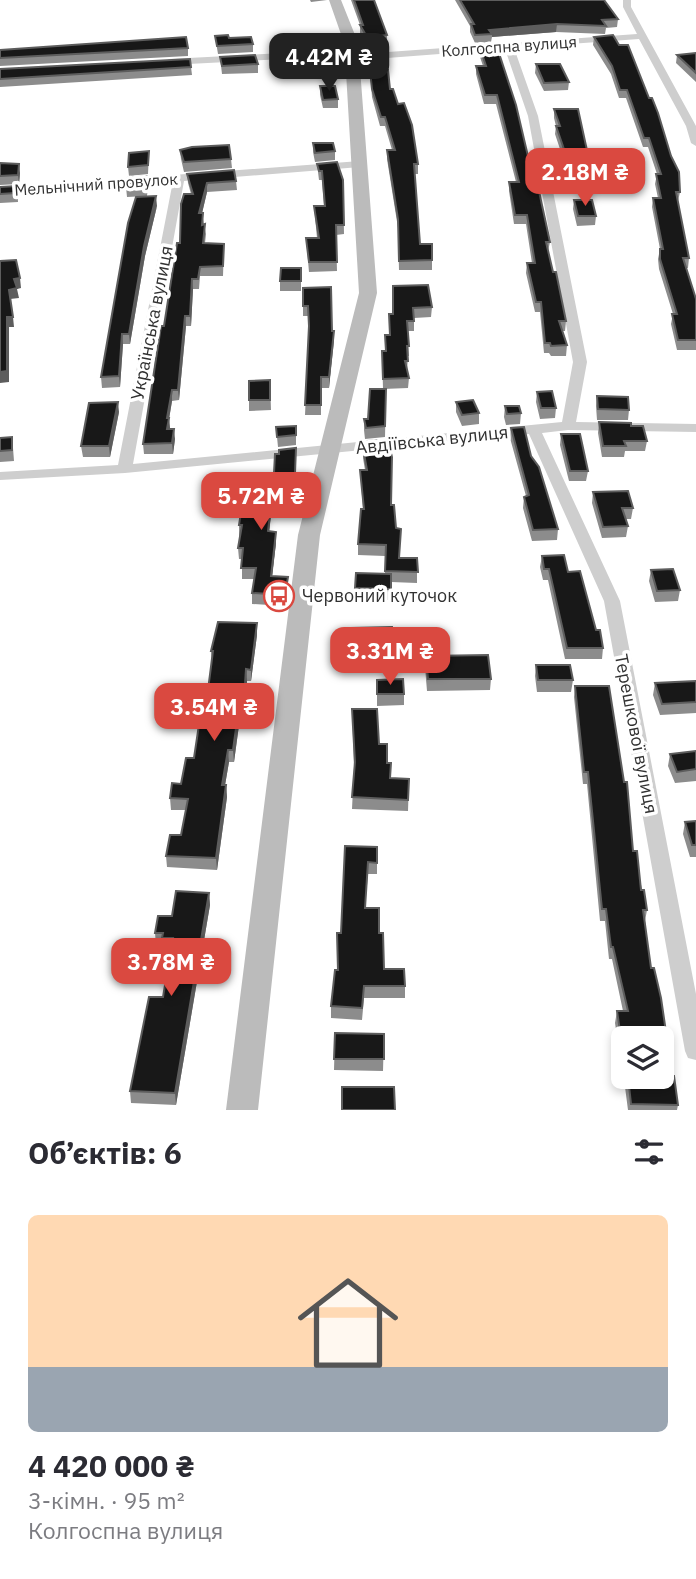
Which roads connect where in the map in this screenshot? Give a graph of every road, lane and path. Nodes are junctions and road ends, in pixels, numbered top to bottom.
1 (335, 0) edge
2 (627, 0) edge
3 (642, 36) junction
4 (509, 47) junction
5 (352, 55) junction
6 (164, 62) edge
7 (696, 143) edge
8 (360, 164) junction
9 (179, 178) junction
10 (0, 191) edge
11 (568, 426) junction
12 (696, 428) edge
13 (534, 430) junction
14 (330, 450) junction
15 (125, 469) junction
16 (0, 476) edge
17 (696, 1051) edge
18 (242, 1110) edge

1 - 5 street
2 - 3 street
3 - 4 street, Колгоспна вулиця
3 - 7 street
4 - 5 street, Колгоспна вулиця
4 - 11 street
5 - 6 street, Колгоспна вулиця
5 - 8 street
8 - 9 street, Мельнiчний провулок
8 - 14 street
9 - 10 street, Мельнiчний провулок
9 - 15 street, Українська вулиця
11 - 12 street, Авдіївська вулиця
11 - 13 street, Авдіївська вулиця
13 - 14 street, Авдіївська вулиця
13 - 17 street, Терешкової вулиця
14 - 15 street, Авдіївська вулиця
14 - 18 street
15 - 16 street, Авдіївська вулиця

